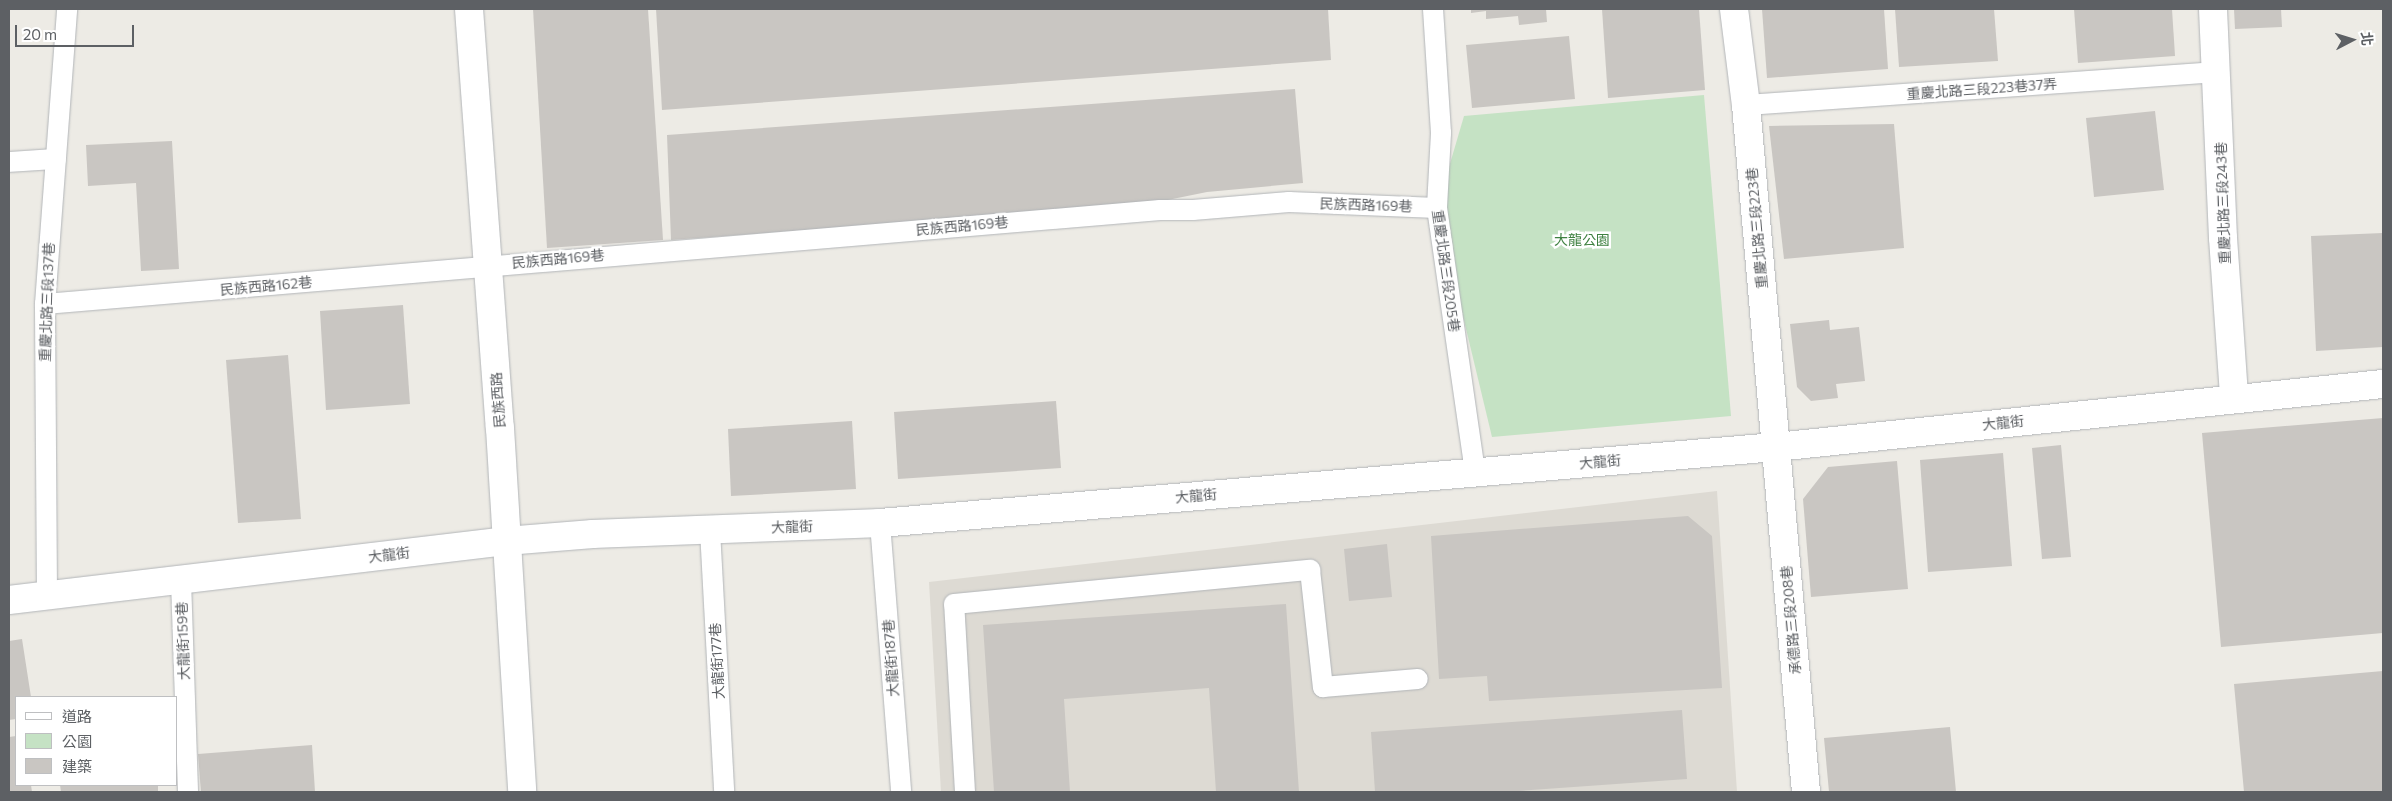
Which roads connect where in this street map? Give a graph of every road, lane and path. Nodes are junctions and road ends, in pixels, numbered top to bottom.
1 (67, 9) edge
2 (469, 9) edge
3 (1433, 9) edge
4 (1734, 9) edge
5 (2213, 9) edge
6 (2218, 72) junction
7 (1746, 105) junction
8 (56, 159) junction
9 (9, 162) edge
10 (1437, 208) junction
11 (488, 267) junction
12 (44, 304) junction
13 (2383, 384) edge
14 (2234, 398) junction
15 (1776, 447) junction
16 (1475, 472) junction
17 (880, 523) junction
18 (710, 530) junction
19 (506, 542) junction
20 (181, 580) junction
21 (47, 595) junction
22 (9, 600) edge
23 (1418, 679) dead end
24 (188, 792) edge
25 (522, 792) edge
26 (724, 792) edge
27 (901, 792) edge
28 (964, 792) edge
29 (1806, 792) edge

1 - 8 lane, 重慶北路三段137巷
2 - 11 street, 民族西路
3 - 10 lane, 重慶北路三段205巷
4 - 7 street, 重慶北路三段223巷
5 - 6 street, 重慶北路三段243巷
6 - 7 lane, 重慶北路三段223巷37弄
6 - 14 street, 重慶北路三段243巷
7 - 15 street, 重慶北路三段223巷
8 - 9 lane
8 - 12 lane, 重慶北路三段137巷
10 - 11 lane, 民族西路169巷
10 - 16 lane, 重慶北路三段205巷
11 - 12 lane, 民族西路162巷
11 - 19 street, 民族西路
12 - 21 lane, 重慶北路三段137巷
13 - 14 street, 大龍街
14 - 15 street, 大龍街
15 - 16 street, 大龍街
15 - 29 street, 承德路三段208巷
16 - 17 street, 大龍街
17 - 18 street, 大龍街
17 - 27 lane, 大龍街187巷
18 - 19 street, 大龍街
18 - 26 lane, 大龍街177巷
19 - 20 street, 大龍街
19 - 25 street, 民族西路
20 - 21 street, 大龍街
20 - 24 lane, 大龍街159巷
21 - 22 street, 大龍街
23 - 28 lane

